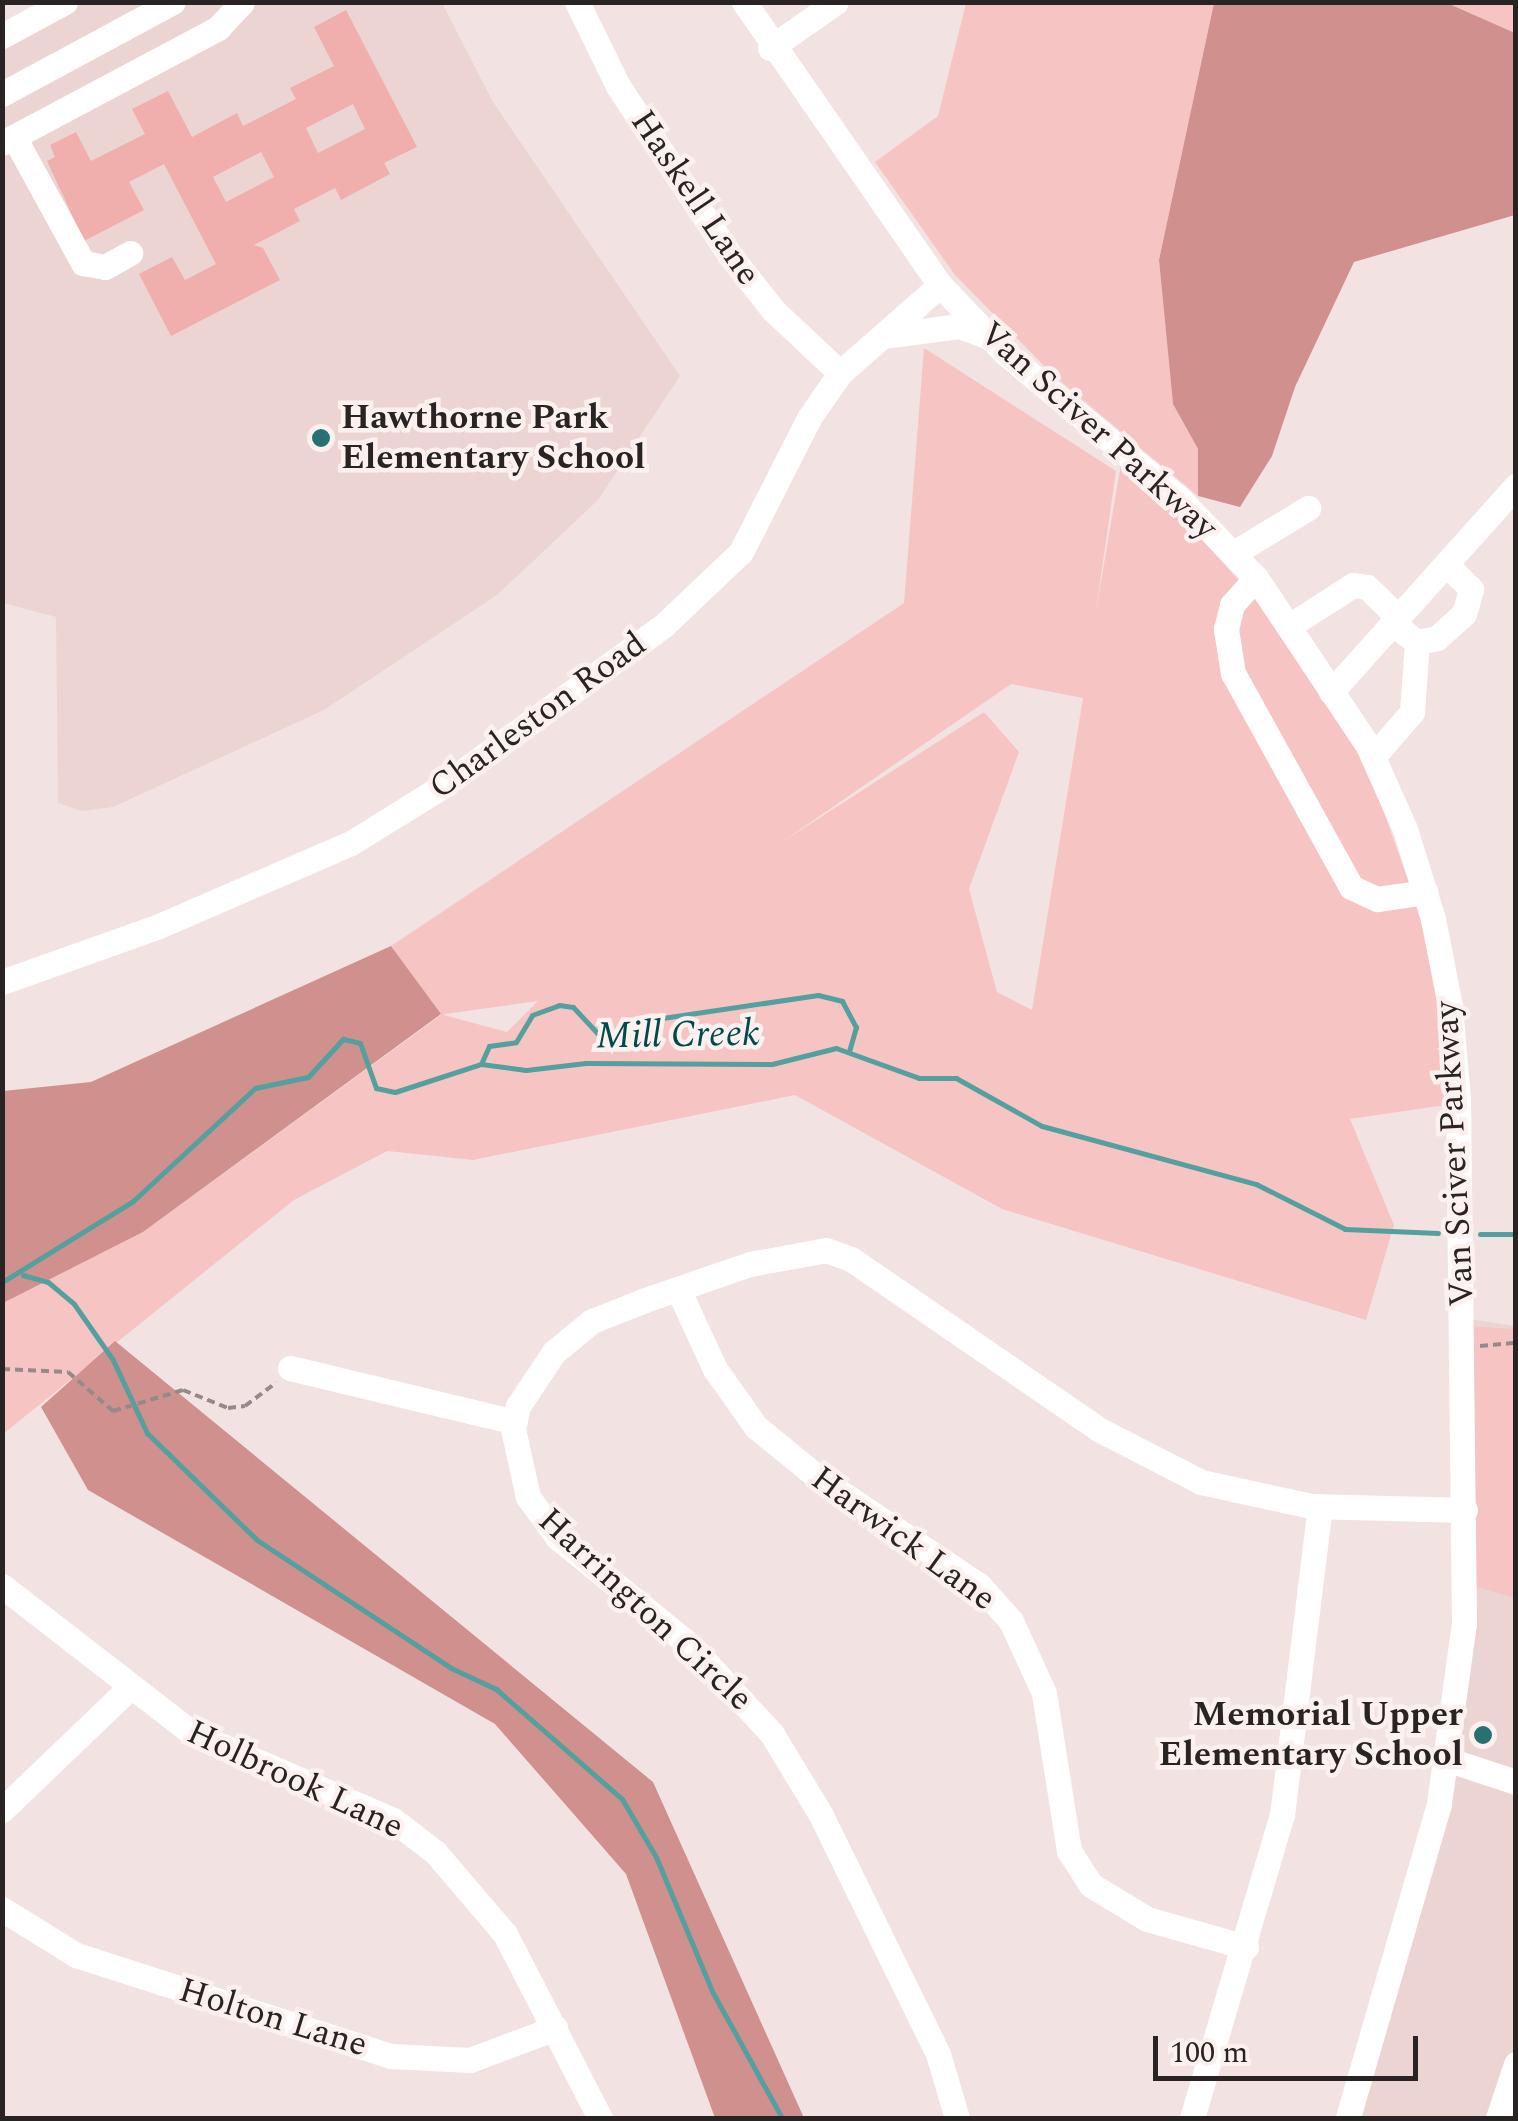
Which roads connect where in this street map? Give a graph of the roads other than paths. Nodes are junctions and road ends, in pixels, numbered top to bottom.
1 (65, 2) edge
2 (174, 2) edge
3 (242, 2) edge
4 (577, 2) edge
5 (744, 2) edge
6 (836, 2) edge
7 (2, 36) edge
8 (770, 48) junction
9 (2, 94) edge
10 (8, 140) edge
11 (130, 253) dead end
12 (940, 284) junction
13 (879, 337) junction
14 (990, 338) junction
15 (840, 373) junction
16 (1516, 486) edge
17 (1308, 508) dead end
18 (1234, 553) junction
19 (1447, 565) junction
20 (1256, 578) junction
21 (1396, 621) junction
22 (1290, 626) junction
23 (1417, 642) junction
24 (1332, 692) junction
25 (1373, 756) junction
26 (1426, 892) junction
27 (2, 982) edge
28 (678, 1290) junction
29 (290, 1368) road end
30 (514, 1422) junction
31 (1320, 1506) junction
32 (1465, 1510) junction
33 (2, 1586) edge
34 (129, 1688) junction
35 (1446, 1759) junction
36 (1516, 1782) edge
37 (2, 1810) edge
38 (2, 1910) edge
39 (1246, 1946) junction
40 (555, 2028) junction
41 (1516, 2064) edge
42 (600, 2118) edge
43 (957, 2118) edge
44 (1192, 2118) edge
45 (1348, 2118) edge
46 (1498, 2118) edge

1 - 7 street
2 - 9 street
3 - 10 street
4 - 15 street, Haskell Lane
5 - 8 street, Van Sciver Parkway
6 - 8 street
8 - 12 street, Van Sciver Parkway
10 - 11 street
12 - 13 street, Charleston Road
12 - 14 street, Van Sciver Parkway
13 - 14 street
13 - 15 street, Charleston Road
14 - 18 street, Van Sciver Parkway
15 - 27 street, Charleston Road
16 - 19 street
17 - 18 street
18 - 20 street, Van Sciver Parkway
19 - 21 street
19 - 23 street
20 - 22 street, Van Sciver Parkway
20 - 26 street
21 - 22 street
21 - 23 street
21 - 24 street
22 - 24 street, Van Sciver Parkway
23 - 25 street
24 - 25 street, Van Sciver Parkway
25 - 26 street, Van Sciver Parkway
26 - 32 street, Van Sciver Parkway
28 - 30 street
28 - 31 street
28 - 39 street, Harwick Lane
29 - 30 street
30 - 43 street, Harrington Circle
31 - 32 street
31 - 39 street
32 - 35 street, Van Sciver Parkway
33 - 34 street, Holbrook Lane
34 - 37 street
34 - 40 street, Holbrook Lane
35 - 36 street
35 - 45 street, Van Sciver Parkway
38 - 40 street, Holton Lane
39 - 44 street
40 - 42 street, Holbrook Lane
41 - 46 street

